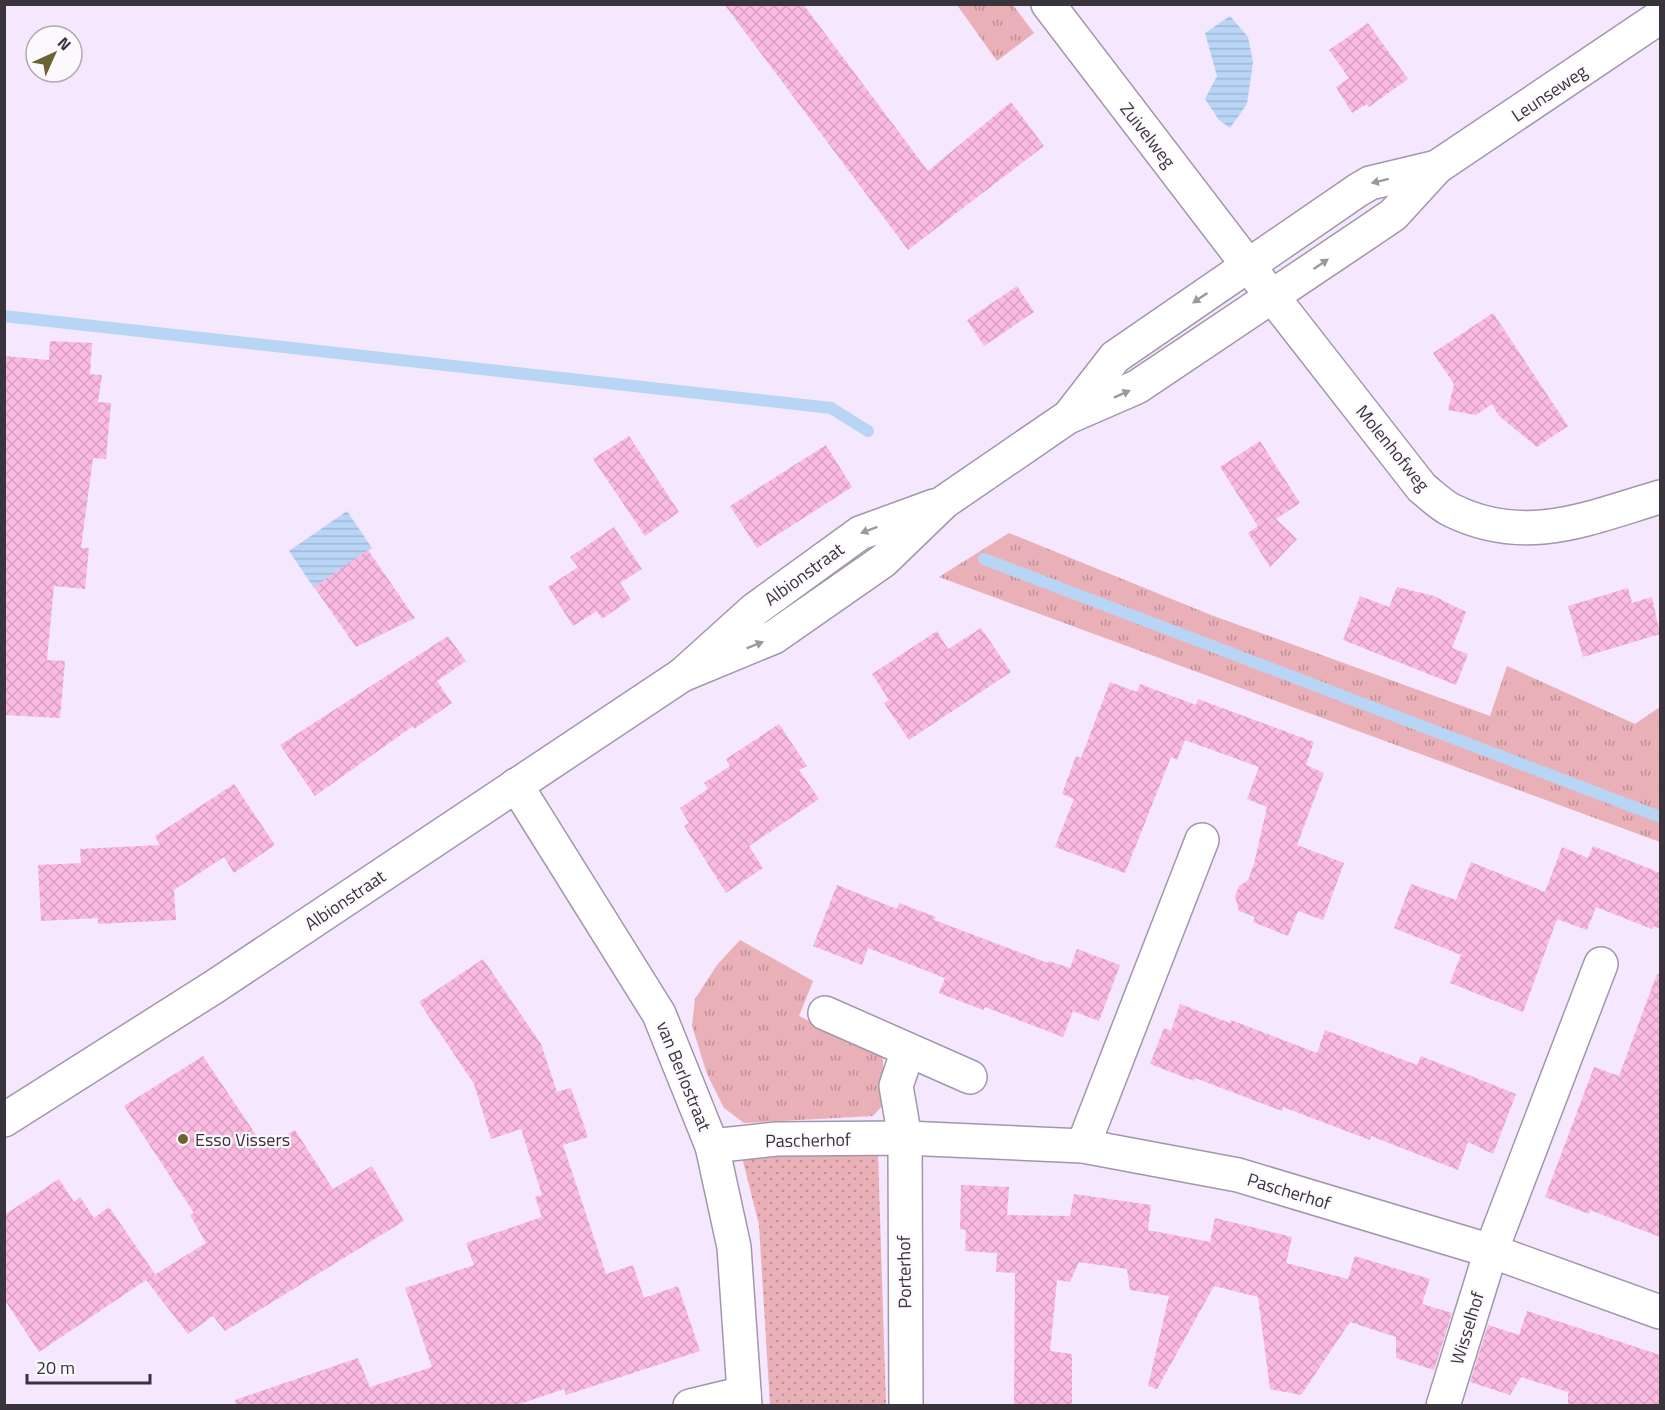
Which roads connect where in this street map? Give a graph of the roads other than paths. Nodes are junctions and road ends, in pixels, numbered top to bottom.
1 (1048, 4) edge
2 (1660, 17) edge
3 (1437, 167) junction
4 (1248, 265) junction
5 (1272, 296) junction
6 (1068, 417) junction
7 (1660, 497) edge
8 (516, 785) junction
9 (1202, 840) dead end
10 (1601, 964) dead end
11 (825, 1013) dead end
12 (908, 1050) junction
13 (970, 1077) dead end
14 (4, 1120) edge
15 (905, 1138) junction
16 (712, 1146) junction
17 (1083, 1146) junction
18 (1491, 1251) junction
19 (1660, 1312) edge
20 (744, 1399) edge
21 (690, 1406) edge
22 (906, 1406) edge
23 (1443, 1406) edge

1 - 4 street, Zuivelweg
2 - 3 street, Leunseweg
3 -> 4 street, Leunseweg
5 -> 3 street, Leunseweg
4 - 5 street, Zuivelweg
4 -> 6 street, Albionstraat
6 -> 5 street, Albionstraat
5 - 7 street, Molenhofweg
6 - 8 street, Albionstraat
8 - 14 street, Albionstraat
8 - 16 street, van Berlostraat
9 - 17 street
10 - 18 street
11 - 12 street
12 - 13 street
12 - 15 street
15 - 16 street, Pascherhof
15 - 17 street, Pascherhof
15 - 22 street, Porterhof
16 - 20 street, van Berlostraat
17 - 18 street, Pascherhof
18 - 19 street, Pascherhof
18 - 23 street, Wisselhof
20 - 21 street

